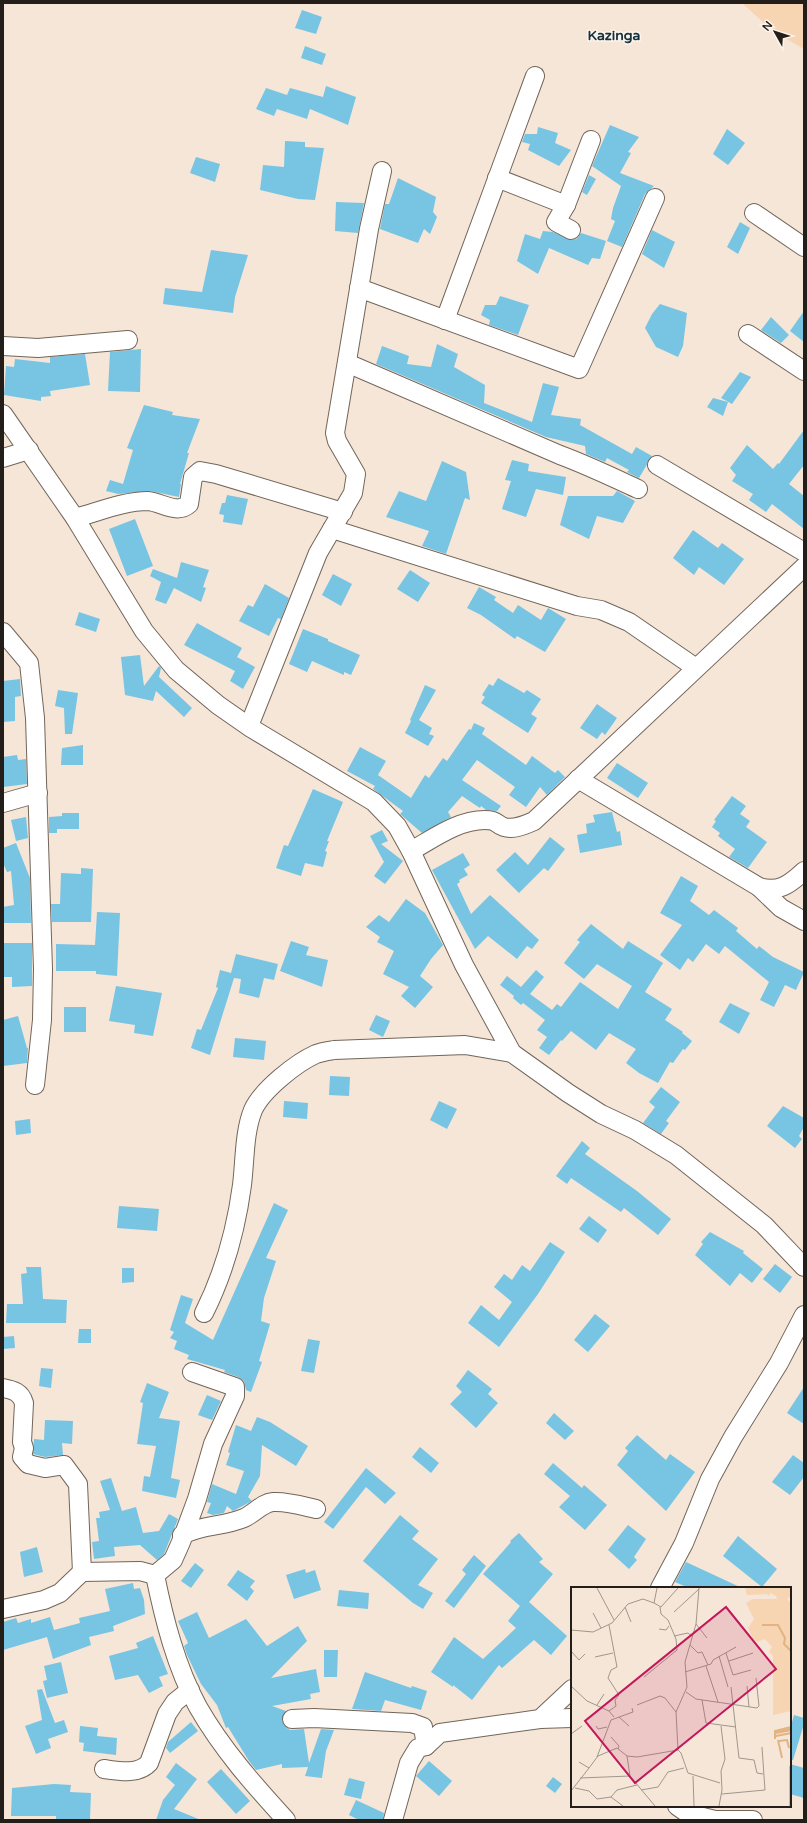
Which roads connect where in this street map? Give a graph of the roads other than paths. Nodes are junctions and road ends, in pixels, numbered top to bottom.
1 (535, 76) dead end
2 (591, 140) dead end
3 (382, 171) dead end
4 (497, 178) junction
5 (655, 198) dead end
6 (754, 213) dead end
7 (804, 246) edge
8 (360, 288) junction
9 (445, 320) junction
10 (748, 334) dead end
11 (128, 340) dead end
12 (3, 346) edge
13 (347, 363) junction
14 (804, 371) edge
15 (3, 414) edge
16 (29, 450) junction
17 (3, 458) edge
18 (657, 465) dead end
19 (638, 489) dead end
20 (343, 512) junction
21 (75, 518) junction
22 (332, 529) junction
23 (804, 552) edge
24 (804, 567) edge
25 (3, 632) edge
26 (696, 668) junction
27 (249, 726) junction
28 (578, 779) junction
29 (38, 793) junction
30 (3, 803) edge
31 (412, 851) junction
32 (804, 871) edge
33 (759, 887) junction
34 (804, 921) edge
35 (512, 1053) junction
36 (35, 1085) dead end
37 (804, 1267) edge
38 (204, 1313) dead end
39 (804, 1315) edge
40 (192, 1372) dead end
41 (3, 1388) edge
42 (316, 1509) dead end
43 (182, 1535) junction
44 (82, 1572) junction
45 (155, 1575) junction
46 (661, 1587) edge
47 (3, 1610) edge
48 (190, 1690) junction
49 (571, 1690) edge
50 (571, 1718) edge
51 (292, 1719) dead end
52 (540, 1719) junction
53 (426, 1746) junction
54 (104, 1769) dead end
55 (678, 1807) edge
56 (286, 1820) edge
57 (393, 1820) edge
58 (716, 1820) edge
59 (753, 1820) edge

1 - 4 street
2 - 4 street
3 - 8 street
4 - 9 street
5 - 9 street
6 - 7 street
8 - 9 street
8 - 13 street
10 - 14 street
11 - 12 street
13 - 19 street
13 - 20 street
15 - 16 street
16 - 17 street
16 - 21 street
18 - 23 street
20 - 21 street
20 - 22 street
21 - 27 street
22 - 26 street
22 - 27 street
24 - 26 street
25 - 29 street
26 - 28 street
27 - 31 street
28 - 31 street
28 - 33 street
29 - 30 street
29 - 36 street
31 - 35 street
32 - 33 street
33 - 34 street
35 - 37 street
35 - 38 street
39 - 46 street
40 - 43 street
41 - 44 street
42 - 43 street
43 - 45 street
44 - 45 street
44 - 47 street
45 - 48 street
48 - 54 street
48 - 56 street
49 - 52 street
50 - 52 street
51 - 53 street
52 - 53 street
53 - 57 street
55 - 58 street
58 - 59 street

